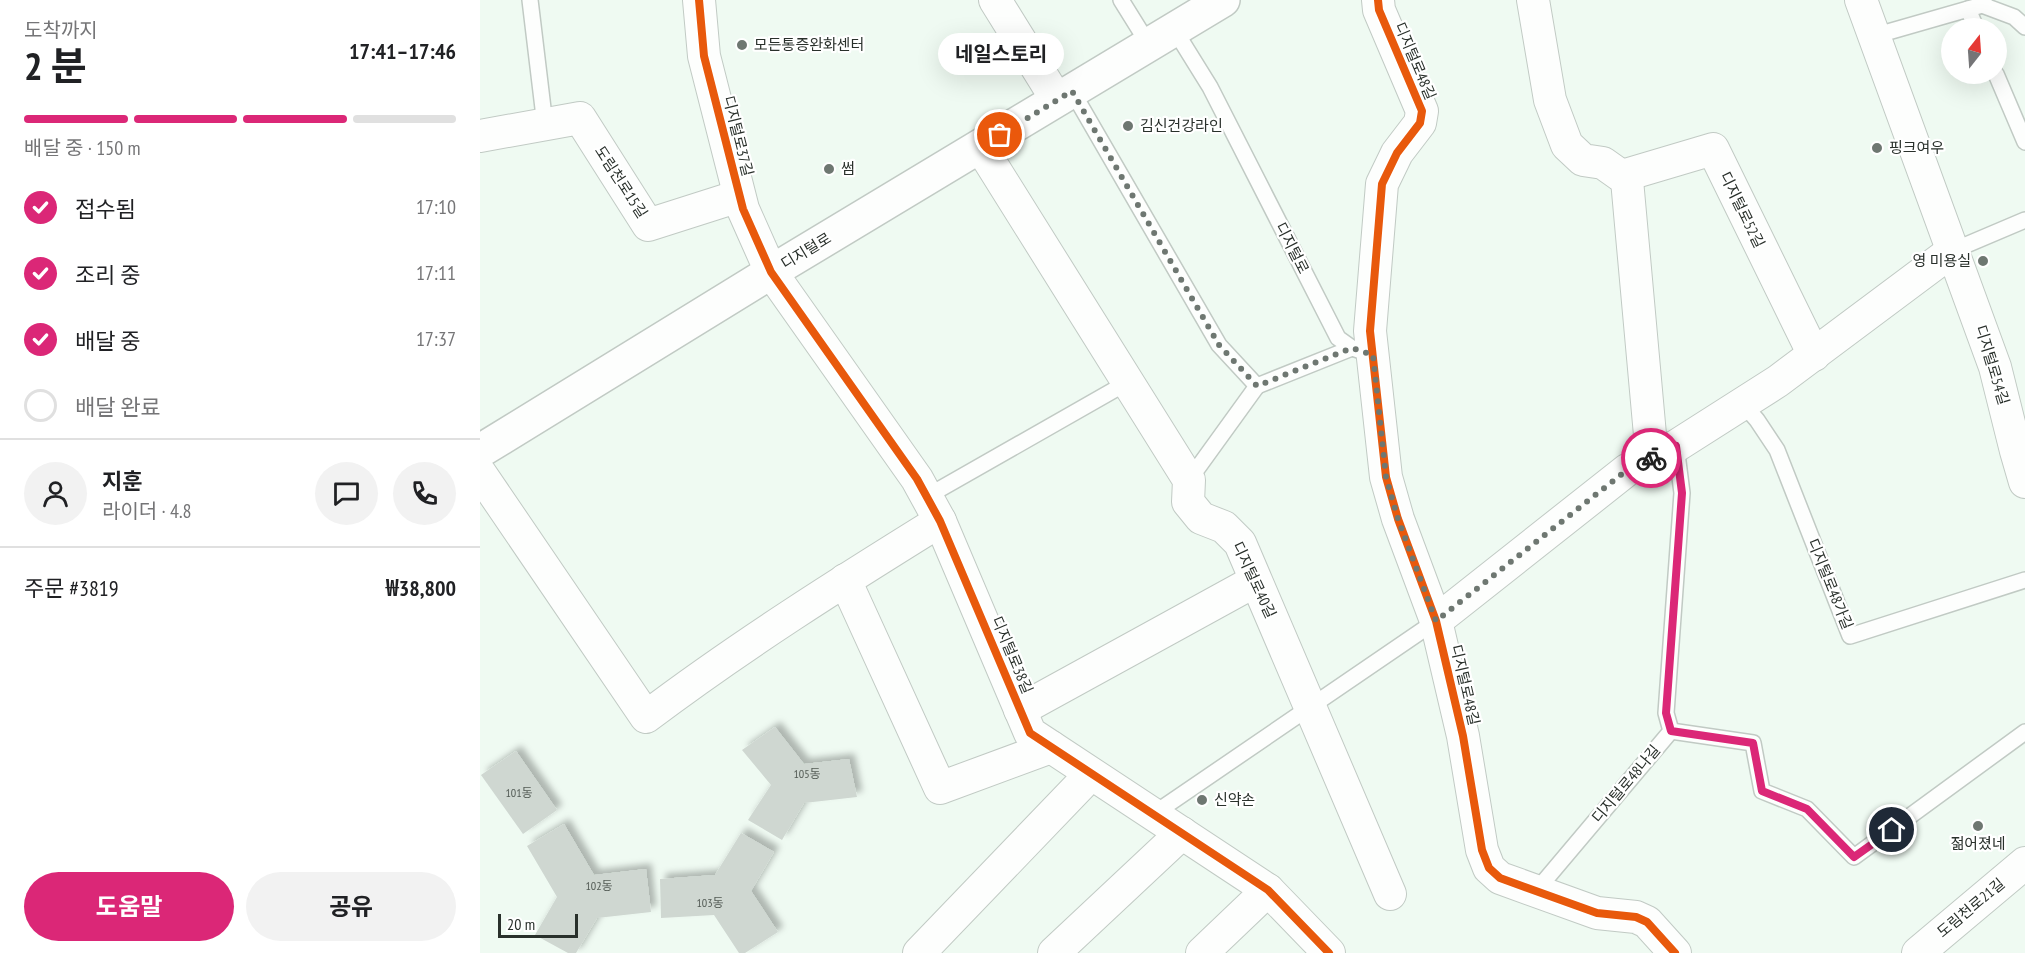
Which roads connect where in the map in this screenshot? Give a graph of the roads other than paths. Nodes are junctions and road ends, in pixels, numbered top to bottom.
1 (530, 0) edge
2 (699, 0) edge
3 (995, 0) edge
4 (1121, 0) edge
5 (1223, 0) edge
6 (1378, 0) edge
7 (1533, 0) edge
8 (1861, 0) edge
9 (1978, 5) edge
10 (2025, 27) edge
11 (1874, 36) junction
12 (1161, 37) junction
13 (2000, 84) edge
14 (1064, 96) junction
15 (545, 125) junction
16 (480, 136) edge
17 (2025, 142) edge
18 (980, 146) junction
19 (1622, 176) junction
20 (739, 196) junction
21 (2025, 220) edge
22 (1952, 251) junction
23 (771, 272) junction
24 (1363, 352) junction
25 (1814, 355) junction
26 (1128, 382) junction
27 (1257, 386) junction
28 (1743, 404) junction
29 (480, 451) edge
30 (1664, 452) junction
31 (480, 473) edge
32 (1189, 480) junction
33 (2025, 482) edge
34 (933, 509) junction
35 (845, 580) junction
36 (2025, 580) edge
37 (1255, 581) junction
38 (1436, 621) junction
39 (1311, 707) junction
40 (1020, 710) junction
41 (1671, 731) junction
42 (2025, 732) edge
43 (1051, 747) junction
44 (1091, 774) junction
45 (1155, 815) junction
46 (1182, 833) junction
47 (2025, 863) edge
48 (1268, 890) junction
49 (1536, 891) junction
50 (1390, 894) dead end
51 (920, 953) edge
52 (1054, 953) edge
53 (1202, 953) edge
54 (1329, 953) edge
55 (1675, 953) edge
56 (1918, 953) edge

1 - 15 lane
2 - 20 street, 디지털로37길
3 - 14 street
4 - 12 lane
5 - 12 main road, 디지털로
6 - 24 street, 디지털로48길
7 - 19 street
8 - 11 street, 디지털로54길
9 - 10 lane
9 - 11 lane
11 - 22 street, 디지털로54길
12 - 14 main road, 디지털로
12 - 24 lane, 디지털로
13 - 17 lane
14 - 18 main road, 디지털로
14 - 27 lane
15 - 16 street, 도림천로15길
15 - 20 street, 도림천로15길
18 - 23 main road, 디지털로
18 - 26 street, 디지털로40길
19 - 25 street, 디지털로52길
19 - 30 street
20 - 23 street, 디지털로37길
21 - 22 lane
22 - 25 street
22 - 33 street, 디지털로54길
23 - 29 main road, 디지털로
23 - 34 street, 디지털로38길
24 - 27 lane
24 - 38 street, 디지털로48길
25 - 28 street
26 - 32 street, 디지털로40길
26 - 34 lane
27 - 32 lane
28 - 30 street
28 - 36 lane, 디지털로48가길
30 - 38 street
30 - 41 lane, 디지털로48나길
31 - 35 street
32 - 37 street, 디지털로40길
34 - 35 street
34 - 40 street, 디지털로38길
35 - 43 street
37 - 39 street, 디지털로40길
37 - 40 street, 디지털로38길
38 - 39 lane
38 - 49 street, 디지털로48길
39 - 45 lane
39 - 50 street, 디지털로40길
40 - 43 street, 디지털로38길
41 - 42 lane
41 - 49 lane, 디지털로48나길
43 - 44 street, 디지털로38길
44 - 45 street, 디지털로38길
44 - 51 street
45 - 46 street, 디지털로38길
46 - 48 street, 디지털로38길
46 - 52 street
47 - 56 street, 도림천로21길
48 - 53 street
48 - 54 street, 디지털로38길
49 - 55 street, 디지털로48길

